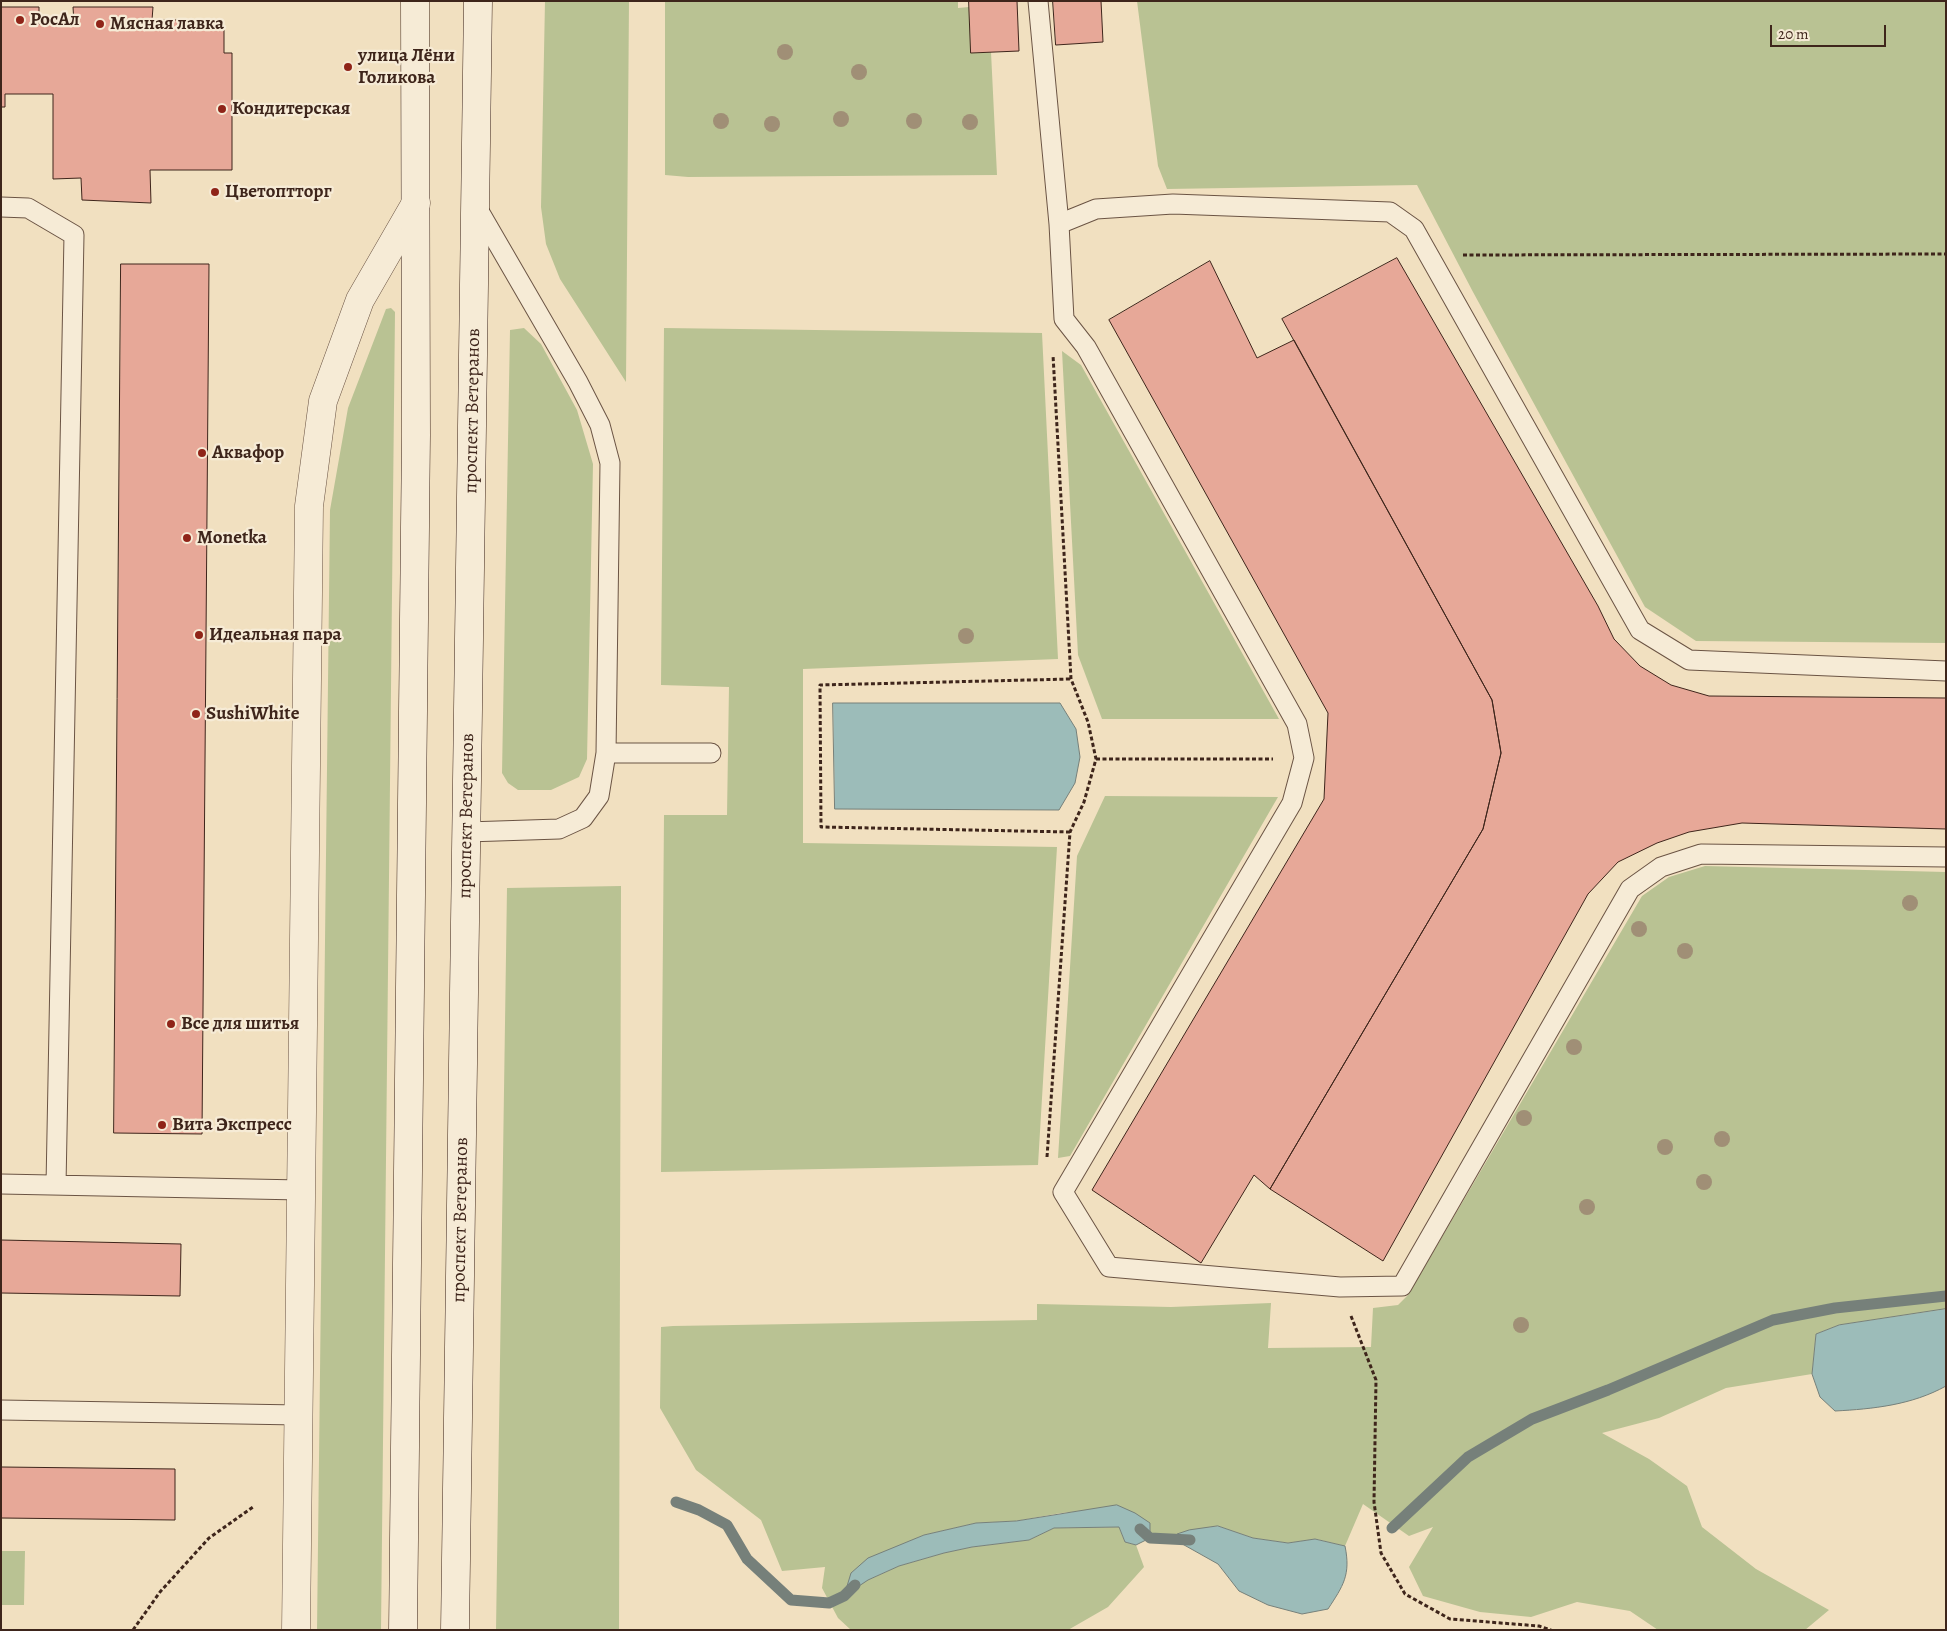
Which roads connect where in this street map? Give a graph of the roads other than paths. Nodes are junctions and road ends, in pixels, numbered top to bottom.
1 (415, 1) edge
2 (478, 1) edge
3 (1038, 1) edge
4 (416, 203) junction
5 (476, 205) junction
6 (1, 207) edge
7 (1059, 224) junction
8 (1946, 671) edge
9 (606, 753) junction
10 (712, 753) dead end
11 (467, 832) junction
12 (1946, 857) edge
13 (1, 1184) edge
14 (56, 1185) junction
15 (301, 1190) junction
16 (1, 1410) edge
17 (299, 1415) junction
18 (296, 1630) edge
19 (403, 1630) edge
20 (455, 1630) edge

1 - 4 main road
2 - 5 main road, проспект Ветеранов
3 - 7 lane
4 - 15 main road
4 - 19 main road
5 - 9 lane
5 - 11 main road, проспект Ветеранов
6 - 14 lane
7 - 8 lane
7 - 12 lane
9 - 10 lane
9 - 11 lane
11 - 20 main road, проспект Ветеранов
13 - 14 lane
14 - 15 lane
15 - 17 main road
16 - 17 lane
17 - 18 main road

